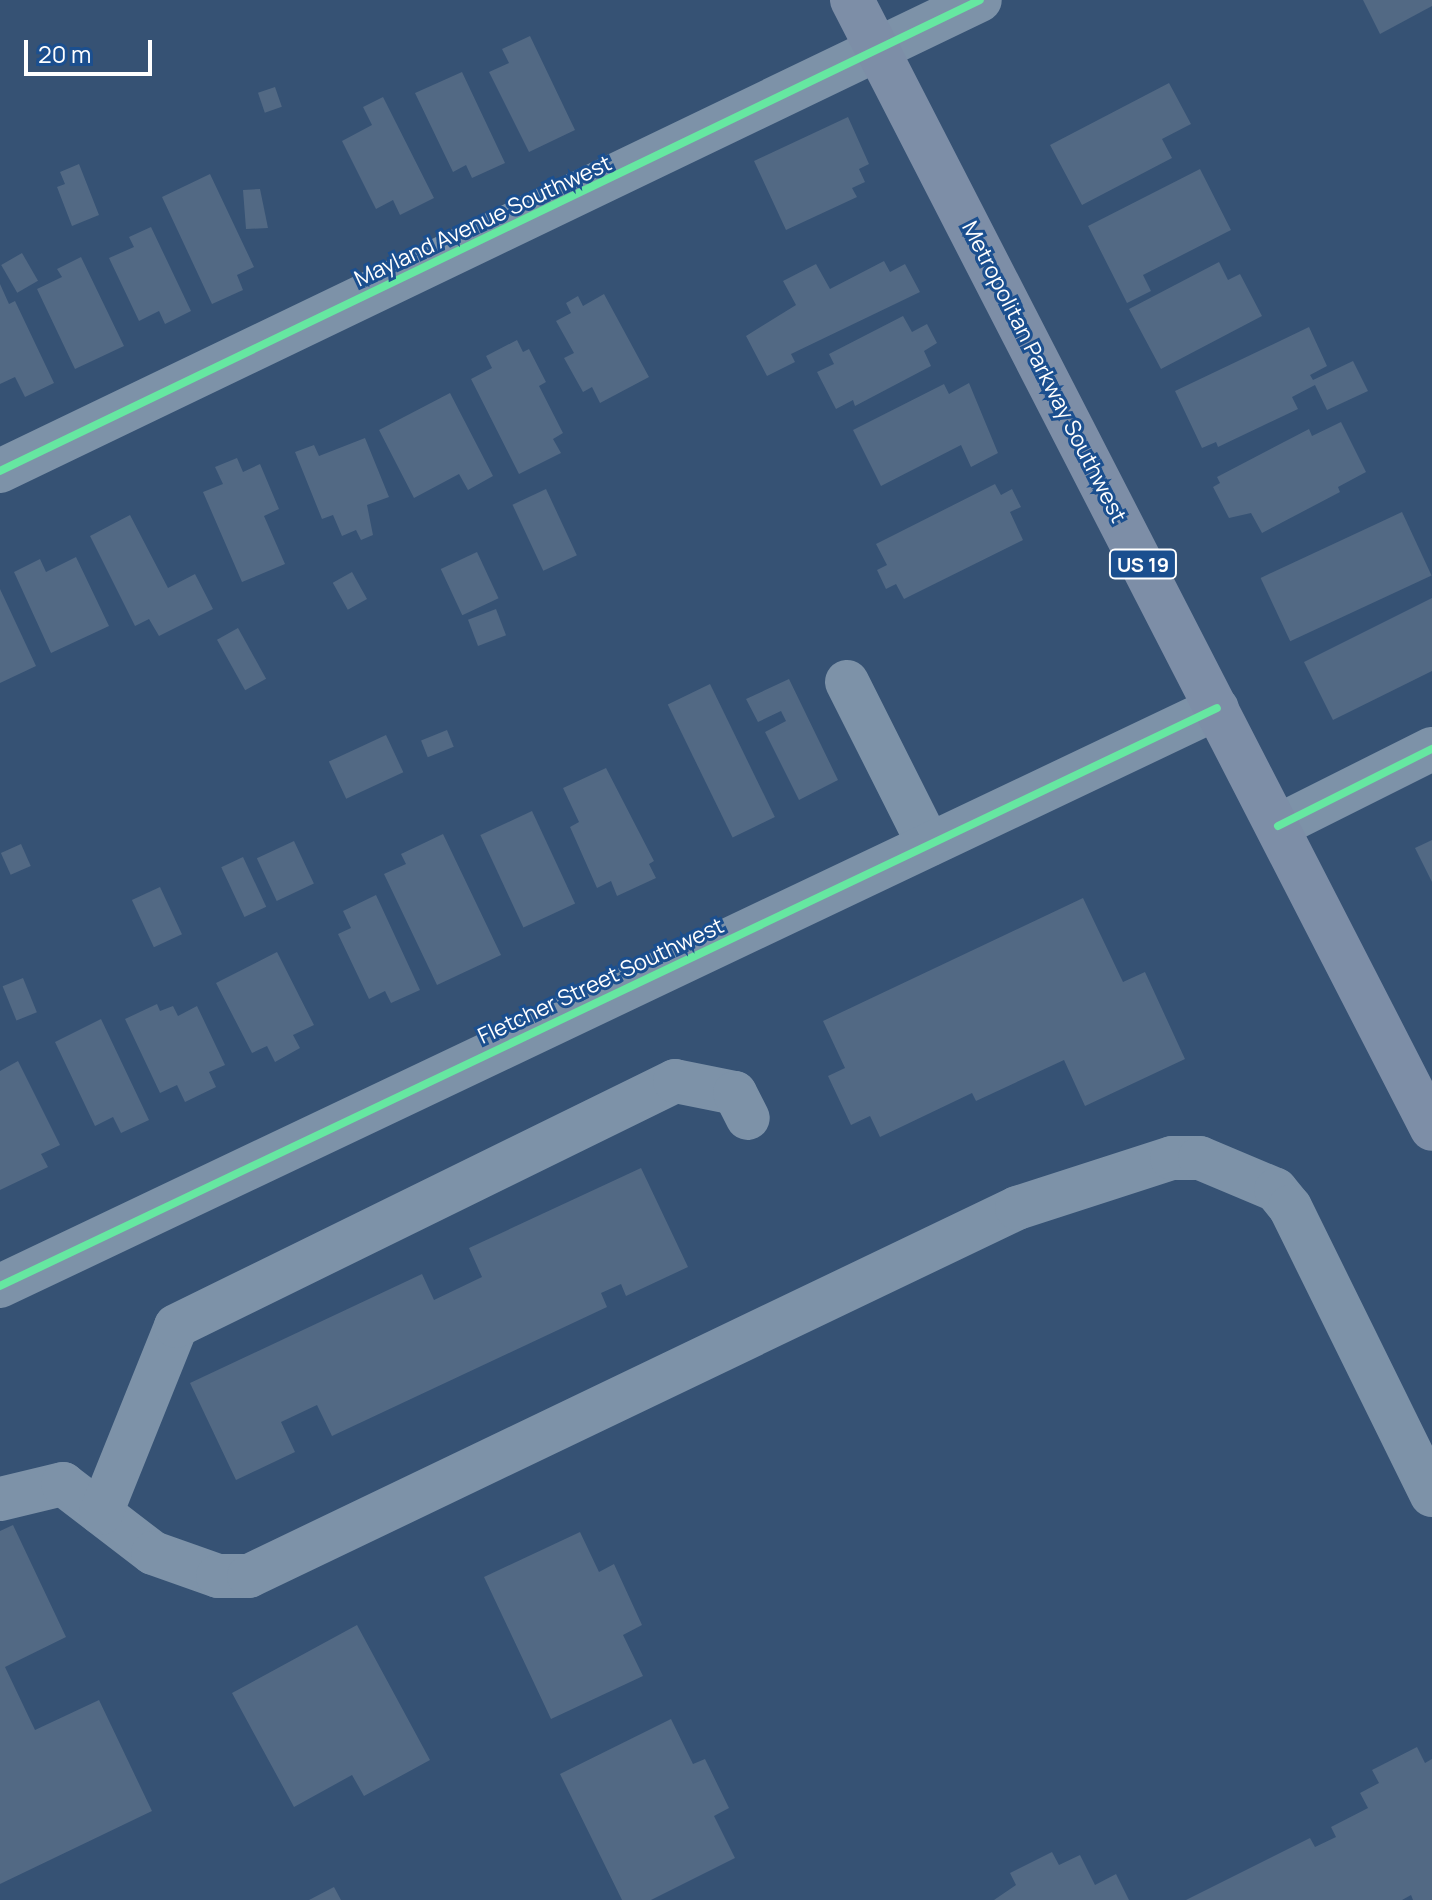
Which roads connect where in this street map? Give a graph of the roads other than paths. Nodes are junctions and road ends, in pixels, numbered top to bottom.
1 (852, 0) edge
2 (980, 0) edge
3 (880, 51) junction
4 (0, 471) edge
5 (847, 682) dead end
6 (1217, 708) junction
7 (1432, 749) edge
8 (1278, 826) junction
9 (929, 845) junction
10 (748, 1118) dead end
11 (1432, 1129) edge
12 (0, 1286) edge
13 (1428, 1456) edge
14 (0, 1499) edge
15 (101, 1513) junction

1 - 3 main road, Metropolitan Parkway Southwest / US 19
2 - 3 street, Mayland Avenue Southwest
3 - 4 street, Mayland Avenue Southwest
3 - 6 main road, Metropolitan Parkway Southwest / US 19
5 - 9 street
6 - 8 main road, Metropolitan Parkway Southwest / US 19
6 - 9 street, Fletcher Street Southwest
7 - 8 street
8 - 11 main road, Metropolitan Parkway Southwest / US 19
9 - 12 street, Fletcher Street Southwest
10 - 15 street
13 - 15 street
14 - 15 street

